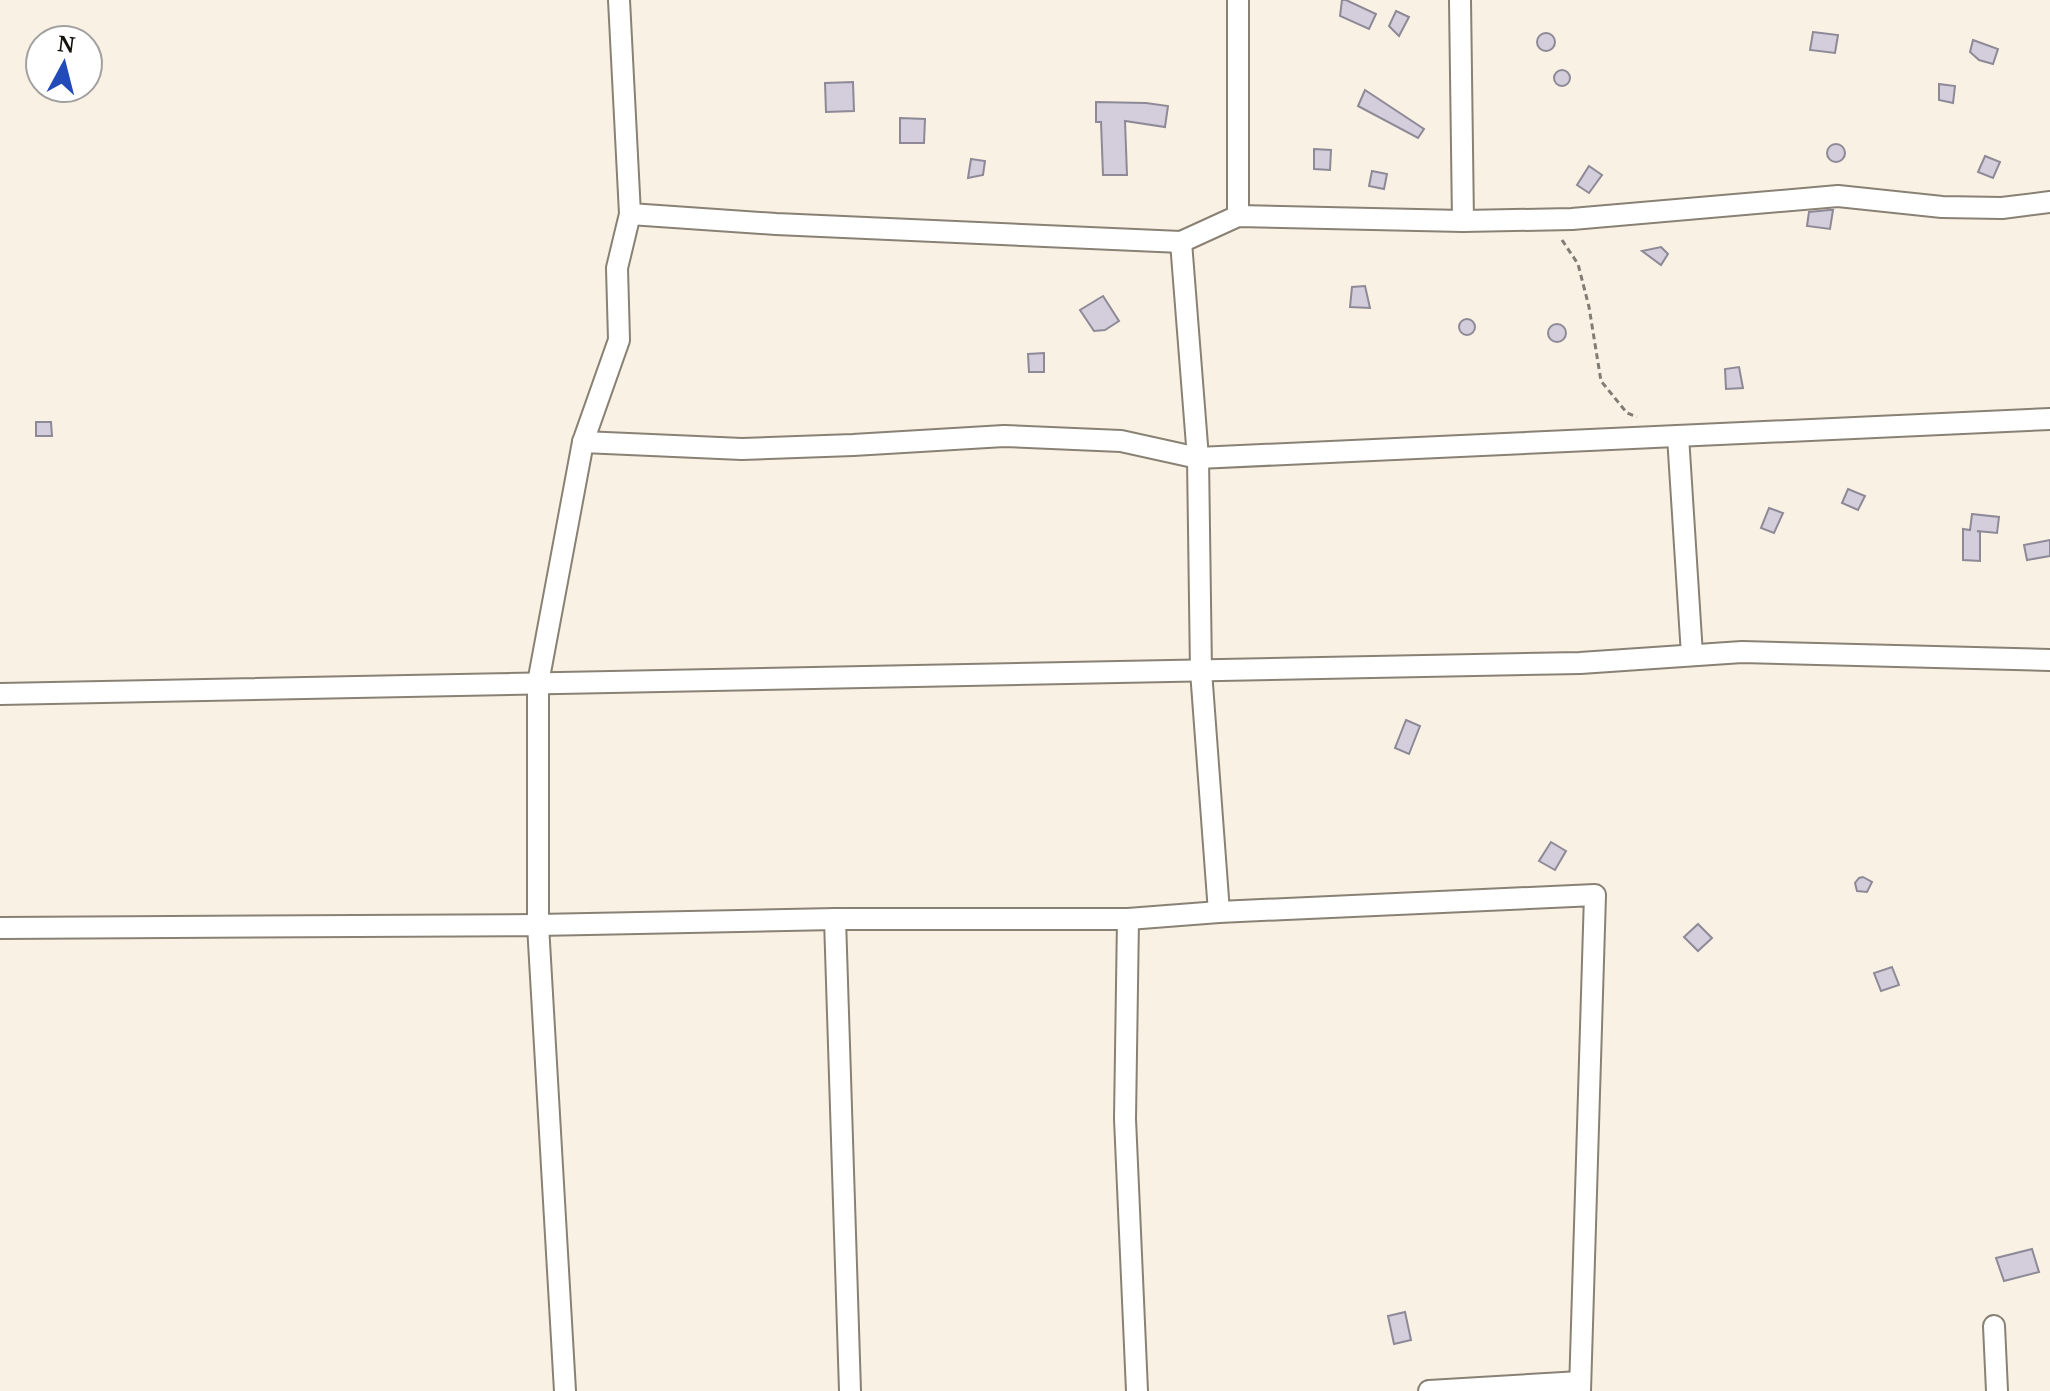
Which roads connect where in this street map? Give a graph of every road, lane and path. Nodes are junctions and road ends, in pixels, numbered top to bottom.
1 (619, 0) edge
2 (1238, 0) edge
3 (1460, 0) edge
4 (2050, 202) edge
5 (630, 214) junction
6 (1238, 216) junction
7 (1549, 220) junction
8 (1463, 221) junction
9 (1181, 242) junction
10 (1640, 419) dead end
11 (2050, 419) edge
12 (1678, 436) junction
13 (583, 442) junction
14 (1198, 458) junction
15 (1692, 655) junction
16 (2050, 660) edge
17 (1201, 671) junction
18 (538, 683) junction
19 (0, 694) edge
20 (1219, 912) junction
21 (835, 919) junction
22 (1128, 919) junction
23 (538, 925) junction
24 (0, 928) edge
25 (1994, 1326) dead end
26 (1580, 1387) edge
27 (565, 1391) edge
28 (850, 1391) edge
29 (1137, 1391) edge
30 (1429, 1391) edge
31 (1997, 1391) edge

1 - 5 street
2 - 6 street
3 - 8 street
4 - 7 street
5 - 9 street
5 - 13 street
6 - 8 street
6 - 9 street
7 - 8 street
7 - 10 path
9 - 14 street
11 - 12 street
12 - 14 street
12 - 15 street
13 - 14 street
13 - 18 street
14 - 17 street
15 - 16 street
15 - 17 street
17 - 18 street
17 - 20 street
18 - 19 street
18 - 23 street
20 - 22 street
20 - 26 street
21 - 22 street
21 - 23 street
21 - 28 street
22 - 29 street
23 - 24 street
23 - 27 street
25 - 31 street
26 - 30 street

